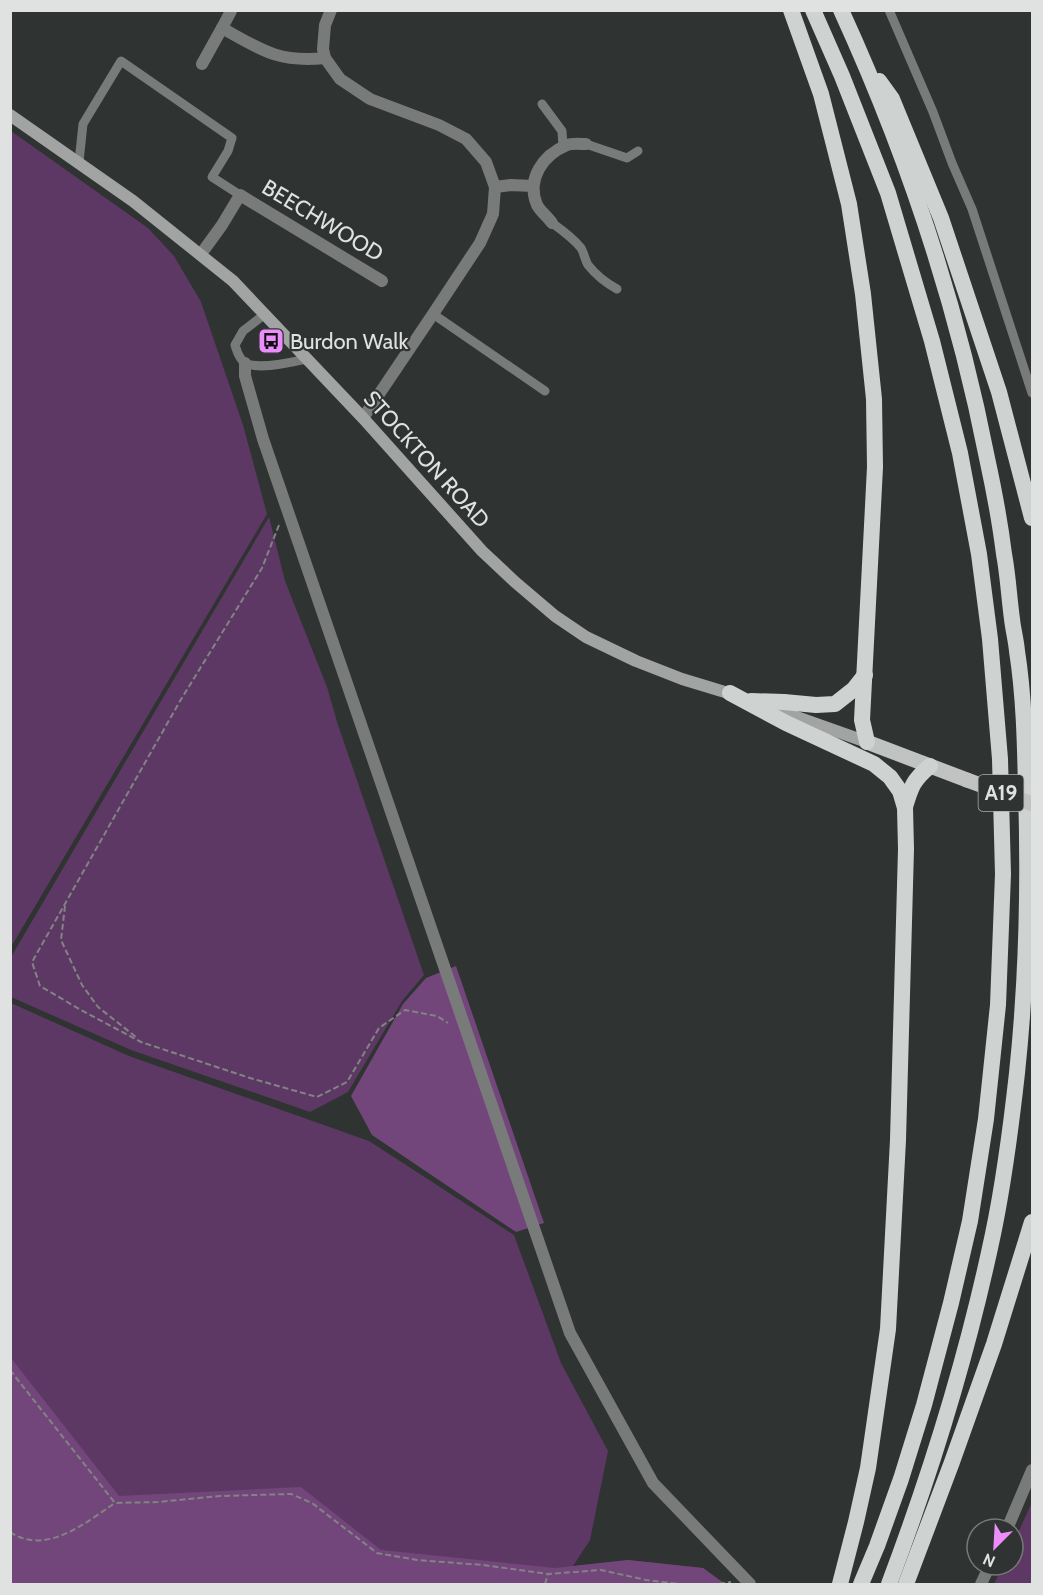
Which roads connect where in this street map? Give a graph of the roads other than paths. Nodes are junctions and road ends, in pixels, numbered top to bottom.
1 (331, 10) edge
2 (791, 10) edge
3 (813, 10) edge
4 (841, 10) edge
5 (889, 10) edge
6 (231, 11) edge
7 (222, 28) junction
8 (859, 50) junction
9 (325, 58) junction
10 (202, 64) dead end
11 (542, 104) dead end
12 (10, 115) edge
13 (586, 144) joint
14 (563, 147) junction
15 (638, 151) dead end
16 (79, 162) junction
17 (533, 186) junction
18 (495, 187) junction
19 (240, 195) junction
20 (552, 223) joint
21 (201, 254) junction
22 (382, 281) dead end
23 (617, 289) dead end
24 (265, 314) junction
25 (433, 314) junction
26 (307, 358) junction
27 (245, 363) junction
28 (545, 391) dead end
29 (1032, 393) edge
30 (363, 418) junction
31 (1032, 518) edge
32 (865, 675) junction
33 (730, 693) junction
34 (751, 701) junction
35 (867, 742) junction
36 (930, 766) junction
37 (1032, 804) edge
38 (905, 808) junction
39 (1032, 1222) edge
40 (1032, 1470) edge
41 (1012, 1517) edge
42 (750, 1584) edge
43 (840, 1584) edge
44 (861, 1584) edge
45 (890, 1584) edge
46 (906, 1584) edge

1 - 9 street
2 - 32 highway
3 - 44 highway, A19
4 - 8 highway, A19
5 - 29 lane
6 - 7 street
7 - 9 street
7 - 10 street
8 - 31 highway
8 - 45 highway, A19
9 - 18 street
11 - 14 lane
12 - 16 main road, STOCKTON ROAD
13 - 14 street
13 - 15 lane
14 - 17 street
16 - 19 lane
16 - 21 main road, STOCKTON ROAD
17 - 18 street
17 - 20 street
18 - 25 street
19 - 21 street, BEECHWOOD
19 - 22 street, BEECHWOOD
20 - 23 lane
21 - 24 main road, STOCKTON ROAD
24 - 26 main road, STOCKTON ROAD
24 - 27 lane
25 - 28 lane
25 - 30 street
26 - 27 lane
26 - 30 main road, STOCKTON ROAD
27 - 42 street
30 - 33 main road, STOCKTON ROAD
32 - 34 highway
32 - 35 highway
33 - 34 main road, STOCKTON ROAD
33 - 38 highway
34 - 35 main road, STOCKTON ROAD
35 - 36 main road
36 - 37 main road, bridge
36 - 38 highway
38 - 43 highway
39 - 46 highway
40 - 41 street

